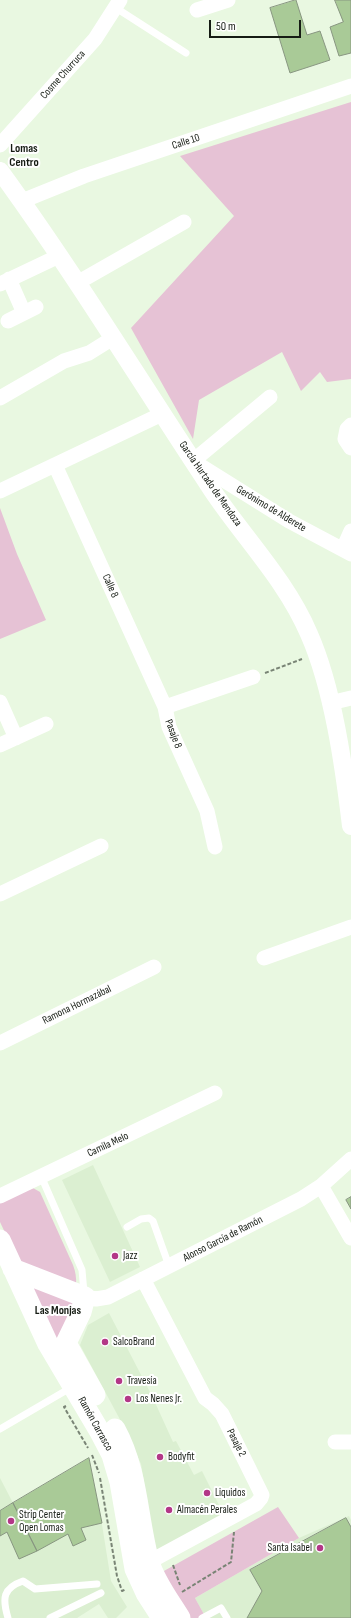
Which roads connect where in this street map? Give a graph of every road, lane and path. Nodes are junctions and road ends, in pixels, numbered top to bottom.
1 (228, 0) edge
2 (118, 4) edge
3 (197, 10) dead end
4 (186, 53) dead end
5 (351, 86) edge
6 (0, 145) edge
7 (0, 171) edge
8 (22, 201) junction
9 (184, 222) dead end
10 (59, 256) junction
11 (4, 282) edge
12 (77, 283) junction
13 (8, 321) dead end
14 (113, 338) junction
15 (270, 397) dead end
16 (0, 398) edge
17 (162, 414) junction
18 (351, 425) edge
19 (351, 448) edge
20 (194, 461) junction
21 (55, 465) junction
22 (0, 491) edge
23 (351, 531) edge
24 (347, 552) edge
25 (317, 654) junction
26 (253, 677) joint
27 (351, 698) edge
28 (0, 702) edge
29 (330, 703) junction
30 (165, 707) junction
31 (46, 724) dead end
32 (16, 738) junction
33 (0, 745) edge
34 (351, 826) edge
35 (101, 846) dead end
36 (215, 847) dead end
37 (0, 894) edge
38 (351, 927) edge
39 (264, 958) dead end
40 (154, 967) dead end
41 (0, 1043) edge
42 (215, 1093) dead end
43 (351, 1159) edge
44 (41, 1176) junction
45 (321, 1186) junction
46 (0, 1196) edge
47 (127, 1227) dead end
48 (351, 1238) edge
49 (0, 1240) edge
50 (169, 1266) junction
51 (13, 1269) junction
52 (143, 1279) junction
53 (85, 1297) junction
54 (57, 1344) junction
55 (71, 1396) junction
56 (0, 1429) edge
57 (335, 1442) dead end
58 (351, 1442) edge
59 (235, 1515) junction
60 (168, 1552) junction
61 (149, 1562) junction
62 (97, 1584) dead end
63 (129, 1588) dead end
64 (101, 1592) dead end
65 (171, 1604) edge
66 (8, 1618) edge
67 (50, 1618) edge
68 (180, 1618) edge
69 (202, 1618) edge
70 (227, 1618) edge

1 - 3 street
2 - 4 lane
2 - 6 street, Cosme Churruca
5 - 8 street, Calle 10
7 - 8 street, García Hurtado de Mendoza
8 - 10 street, García Hurtado de Mendoza
9 - 12 street
10 - 11 street
10 - 12 street, García Hurtado de Mendoza
11 - 13 street
12 - 14 street, García Hurtado de Mendoza
14 - 16 street
14 - 17 street, García Hurtado de Mendoza
15 - 20 street
17 - 20 street, García Hurtado de Mendoza
17 - 21 street
18 - 19 street
20 - 24 street, Gerónimo de Alderete
20 - 25 street, García Hurtado de Mendoza
21 - 22 street
21 - 30 street, Calle 8
23 - 24 street
25 - 26 path
25 - 29 street, García Hurtado de Mendoza
26 - 30 street, Pasaje 8
27 - 29 street
28 - 32 street
29 - 34 street, García Hurtado de Mendoza
30 - 36 street, Pasaje 8
31 - 32 street
32 - 33 street
35 - 37 street
38 - 39 street
40 - 41 street, Ramona Hormazábal
42 - 44 street, Camila Melo
43 - 45 street, Alonso García de Ramón
44 - 46 street, Camila Melo
44 - 53 lane
45 - 48 street
45 - 50 street, Alonso García de Ramón
47 - 50 lane
49 - 51 main road, Ramón Carrasco
50 - 52 street, Alonso García de Ramón
51 - 53 main road, Alonso García de Ramón
51 - 54 main road, Ramón Carrasco
52 - 53 street, Alonso García de Ramón
52 - 59 street, Pasaje 2
53 - 54 main road
54 - 55 main road, Ramón Carrasco
54 - 61 main road, Ramón Carrasco
55 - 56 lane
55 - 63 path
55 - 65 main road, Ramón Carrasco
57 - 58 street
59 - 60 street, Pasaje 2
59 - 65 path
60 - 61 street, Pasaje 2
60 - 65 path
61 - 65 main road, Ramón Carrasco
62 - 66 lane
64 - 67 lane
65 - 68 main road, Ramón Carrasco
69 - 70 lane

